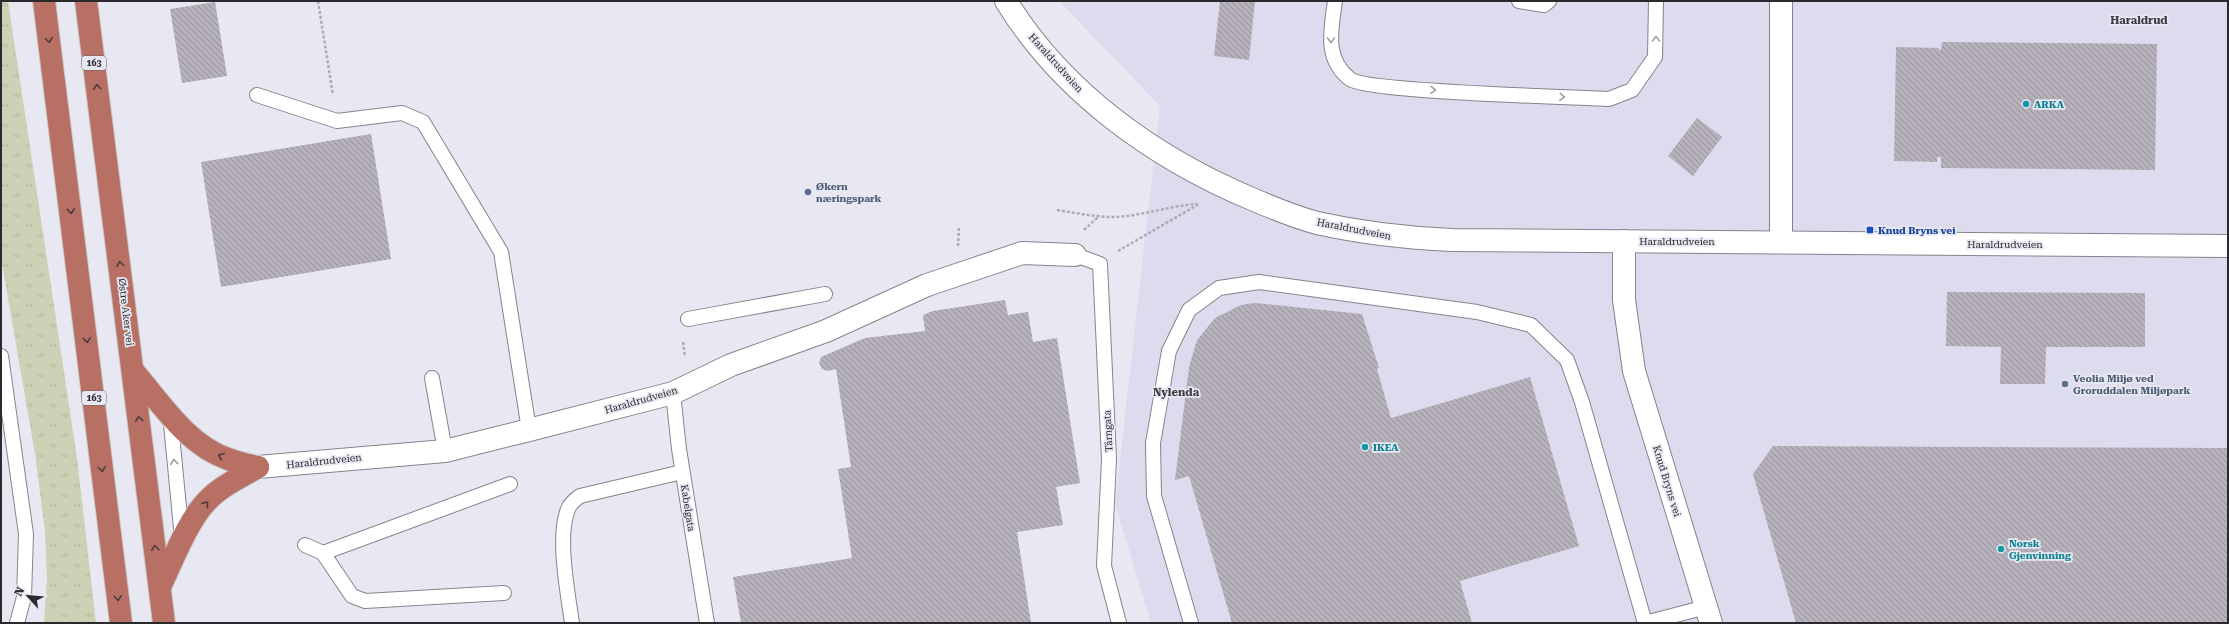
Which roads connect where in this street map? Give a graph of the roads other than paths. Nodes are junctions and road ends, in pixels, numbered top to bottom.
1 (44, 1) edge
2 (86, 1) edge
3 (1006, 1) edge
4 (1335, 1) edge
5 (1519, 1) edge
6 (1549, 1) edge
7 (1656, 1) edge
8 (1781, 1) edge
9 (257, 95) dead end
10 (1624, 241) junction
11 (1781, 242) junction
12 (2228, 246) edge
13 (1075, 255) joint
14 (825, 294) dead end
15 (688, 319) dead end
16 (1, 356) edge
17 (134, 372) junction
18 (432, 378) dead end
19 (673, 393) junction
20 (170, 414) junction
21 (529, 430) junction
22 (7, 440) edge
23 (445, 451) junction
24 (258, 467) junction
25 (682, 472) junction
26 (510, 484) dead end
27 (182, 543) junction
28 (305, 545) dead end
29 (323, 554) junction
30 (160, 587) junction
31 (504, 593) dead end
32 (1708, 615) edge
33 (17, 623) edge
34 (121, 623) edge
35 (164, 623) edge
36 (572, 623) edge
37 (707, 623) edge
38 (1119, 623) edge
39 (1191, 623) edge
40 (1645, 623) edge

1 -> 34 highway, 163
17 -> 2 highway, Østre Aker vei / 163
3 - 10 street, Haraldrudveien
4 -> 7 lane
5 - 6 lane
8 - 11 street
9 - 21 lane
10 - 11 street, Haraldrudveien
10 - 32 street, Knud Bryns vei
11 - 12 street, Haraldrudveien
13 - 19 street, Haraldrudveien
13 - 38 lane, Tårngata
14 - 15 lane
16 - 22 lane
17 - 20 highway
30 -> 17 highway, Østre Aker vei / 163
18 - 23 lane
19 - 21 street, Haraldrudveien
19 - 25 lane, Kabelgata
24 -> 20 highway
27 -> 20 lane
21 - 23 street, Haraldrudveien
22 - 33 lane
23 - 24 street, Haraldrudveien
27 -> 24 highway
25 - 36 lane
25 - 37 lane, Kabelgata
26 - 29 lane
27 - 30 highway
28 - 29 lane
29 - 31 lane
30 - 35 highway, Østre Aker vei / 163
32 - 40 lane
39 - 40 lane

